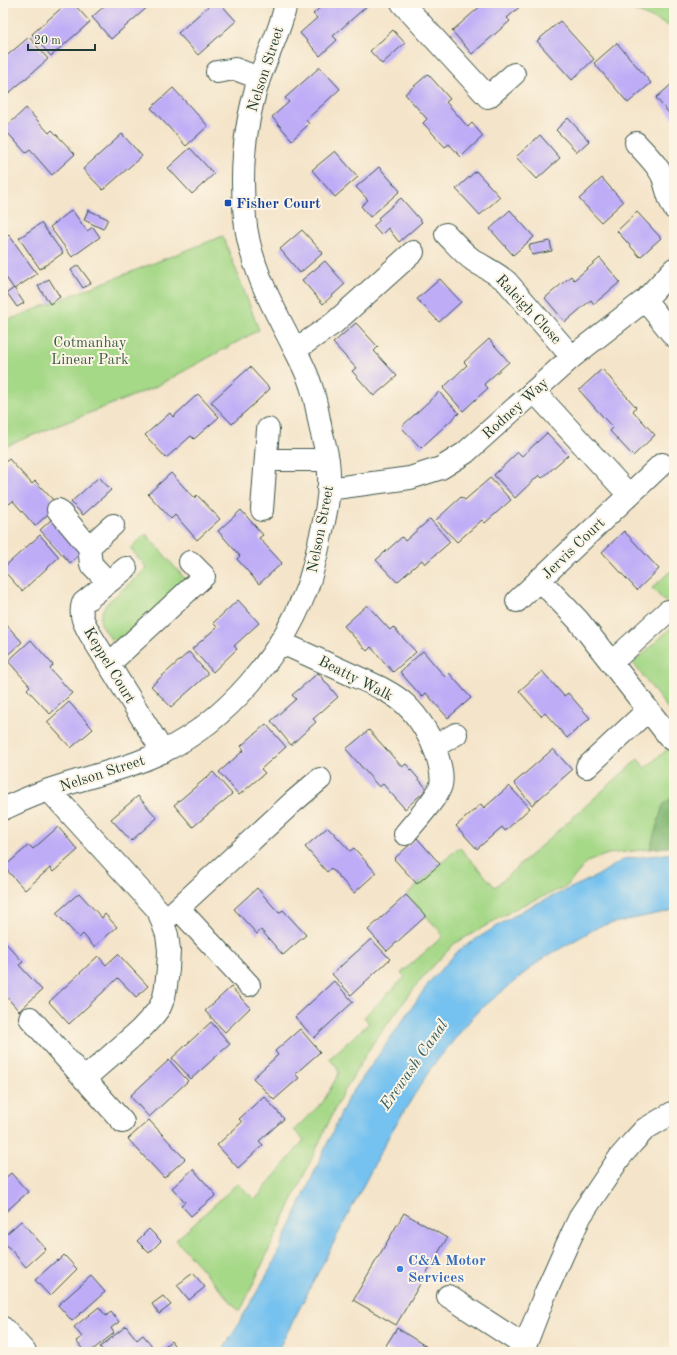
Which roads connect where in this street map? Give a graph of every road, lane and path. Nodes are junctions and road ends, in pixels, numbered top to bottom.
1 (286, 3) edge
2 (402, 3) edge
3 (217, 72) dead end
4 (514, 74) dead end
5 (259, 78) junction
6 (634, 142) dead end
7 (674, 208) edge
8 (446, 234) dead end
9 (413, 252) dead end
10 (674, 269) edge
11 (645, 300) junction
12 (674, 336) edge
13 (295, 350) junction
14 (572, 357) junction
15 (534, 392) junction
16 (268, 429) dead end
17 (266, 460) junction
18 (328, 460) junction
19 (662, 464) dead end
20 (328, 489) junction
21 (628, 494) junction
22 (58, 510) dead end
23 (262, 510) dead end
24 (113, 525) dead end
25 (90, 556) junction
26 (190, 562) dead end
27 (126, 568) dead end
28 (539, 579) junction
29 (108, 582) junction
30 (517, 601) dead end
31 (668, 612) dead end
32 (280, 642) junction
33 (611, 663) junction
34 (109, 664) junction
35 (648, 710) junction
36 (456, 734) dead end
37 (671, 739) dead end
38 (434, 747) junction
39 (163, 752) junction
40 (587, 767) dead end
41 (320, 779) dead end
42 (49, 790) junction
43 (3, 809) edge
44 (405, 834) dead end
45 (171, 915) junction
46 (249, 985) dead end
47 (30, 1018) dead end
48 (84, 1079) junction
49 (674, 1112) edge
50 (123, 1122) dead end
51 (448, 1296) dead end
52 (3, 1328) edge
53 (525, 1349) edge
54 (24, 1352) edge

1 - 5 street, Nelson Street
2 - 4 street
3 - 5 street
5 - 13 street, Nelson Street
6 - 7 street
8 - 14 street, Raleigh Close
9 - 13 street
10 - 11 street, Rodney Way
11 - 12 street
11 - 14 street, Rodney Way
13 - 18 street, Nelson Street
14 - 15 street, Rodney Way
15 - 20 street, Rodney Way
15 - 21 street
16 - 17 street
17 - 18 street
17 - 23 street
18 - 20 street, Nelson Street
19 - 21 street, Jervis Court
20 - 32 street, Nelson Street
21 - 28 street, Jervis Court
22 - 25 street
24 - 25 street
25 - 29 street
26 - 34 street
27 - 29 street, Keppel Court
28 - 30 street, Jervis Court
28 - 33 street
29 - 34 street, Keppel Court
31 - 33 street
32 - 38 street, Beatty Walk
32 - 39 street, Nelson Street
33 - 35 street
34 - 39 street, Keppel Court
35 - 37 street
35 - 40 street
36 - 38 street
38 - 44 street, Beatty Walk
39 - 42 street, Nelson Street
41 - 45 street
42 - 43 street, Nelson Street
42 - 45 street
45 - 46 street
45 - 48 street
47 - 48 street
48 - 50 street
49 - 53 street
51 - 53 street
52 - 54 street

